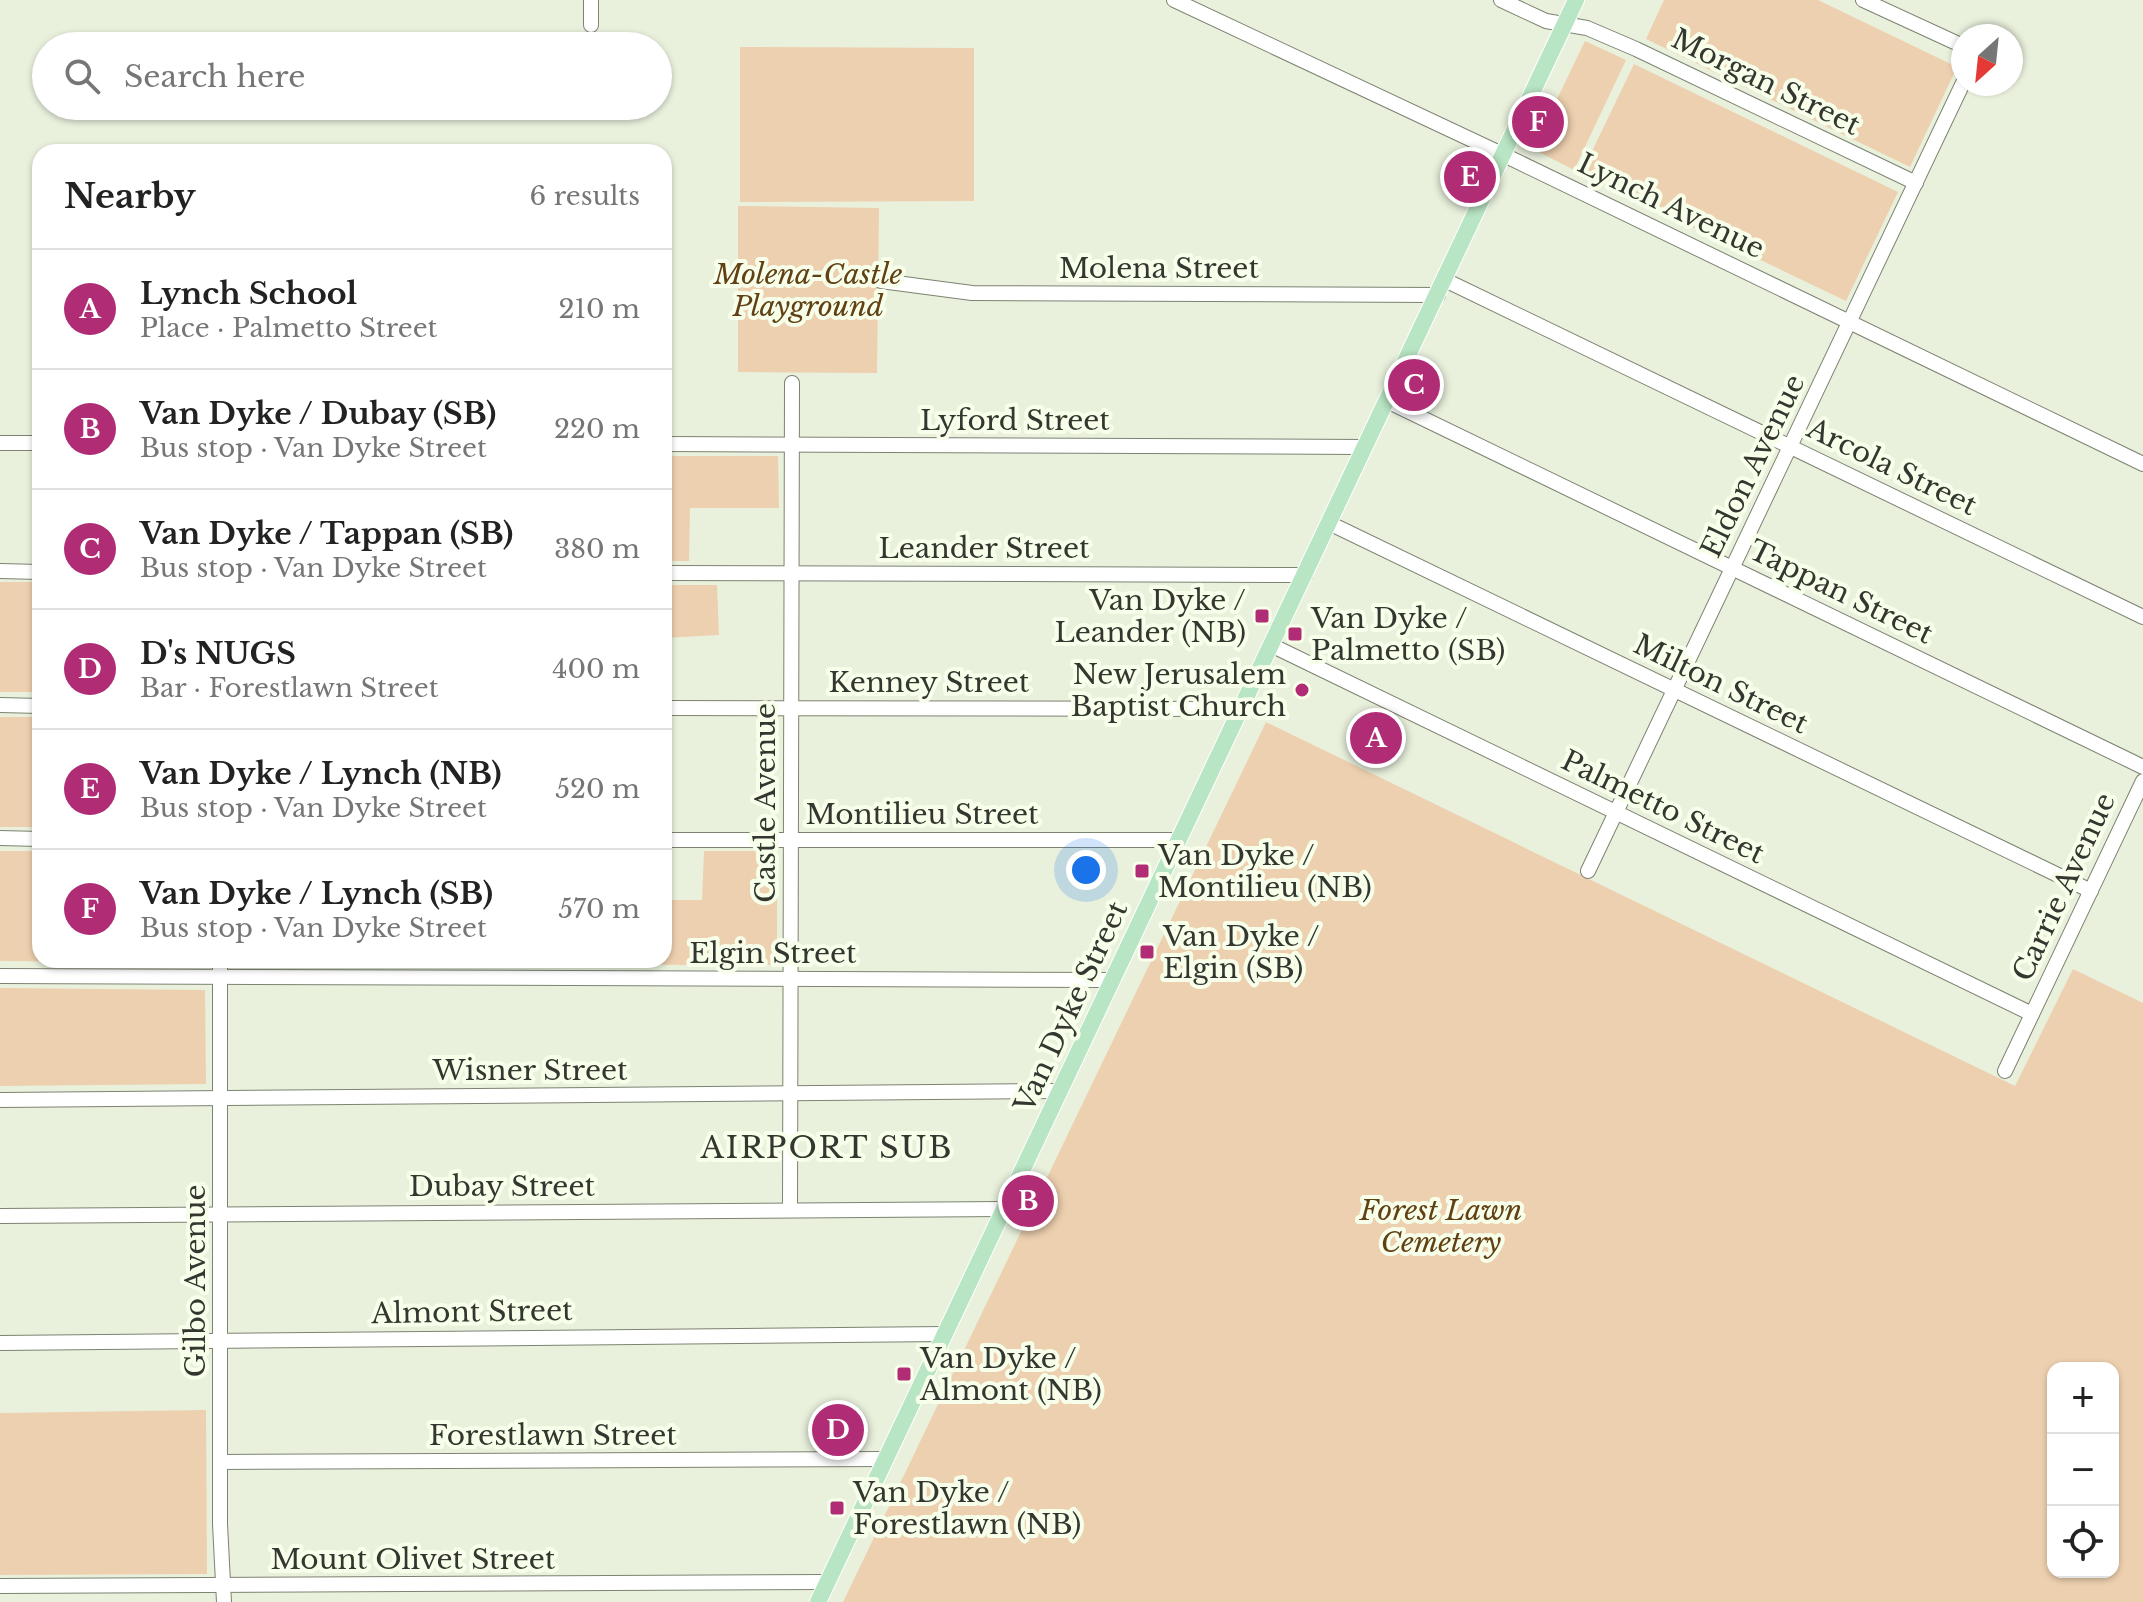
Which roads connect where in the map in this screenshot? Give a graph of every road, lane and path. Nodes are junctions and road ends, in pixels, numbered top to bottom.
1 (591, 0) edge
2 (1174, 0) edge
3 (1501, 0) edge
4 (1576, 0) edge
5 (1863, 0) edge
6 (591, 25) dead end
7 (1563, 25) junction
8 (1951, 40) edge
9 (1957, 96) edge
10 (1504, 155) junction
11 (1916, 183) junction
12 (881, 281) dead end
13 (1442, 287) junction
14 (1851, 322) junction
15 (792, 383) dead end
16 (1387, 401) junction
17 (0, 443) edge
18 (32, 443) edge
19 (672, 444) edge
20 (793, 444) junction
21 (1365, 447) junction
22 (1791, 447) junction
23 (2143, 464) edge
24 (1329, 523) junction
25 (1732, 568) junction
26 (0, 571) edge
27 (32, 572) edge
28 (672, 573) edge
29 (792, 574) junction
30 (1305, 575) junction
31 (2143, 617) edge
32 (1271, 645) junction
33 (1673, 689) junction
34 (0, 705) edge
35 (32, 706) edge
36 (672, 708) edge
37 (792, 708) junction
38 (1241, 709) junction
39 (2143, 767) edge
40 (2143, 781) edge
41 (1615, 813) junction
42 (0, 838) edge
43 (32, 839) edge
44 (672, 840) edge
45 (791, 840) junction
46 (1179, 840) junction
47 (1588, 871) dead end
48 (2091, 891) junction
49 (220, 968) edge
50 (0, 976) edge
51 (220, 978) junction
52 (791, 979) junction
53 (1113, 980) junction
54 (2032, 1014) junction
55 (2005, 1071) dead end
56 (1060, 1091) junction
57 (791, 1093) junction
58 (220, 1098) junction
59 (0, 1100) edge
60 (1004, 1209) junction
61 (790, 1210) junction
62 (221, 1214) junction
63 (0, 1216) edge
64 (945, 1334) junction
65 (222, 1341) junction
66 (0, 1343) edge
67 (885, 1459) junction
68 (221, 1462) junction
69 (827, 1582) junction
70 (3, 1586) edge
71 (221, 1586) junction
72 (9, 1602) edge
73 (224, 1602) edge
74 (818, 1602) edge

1 - 6 street
2 - 10 street, Lynch Avenue
3 - 7 street, Morgan Street
4 - 7 main road, Van Dyke Street
5 - 8 street
7 - 10 main road, Van Dyke Street
7 - 11 street, Morgan Street
9 - 11 street, Eldon Avenue
10 - 13 main road, Van Dyke Street
10 - 14 street, Lynch Avenue
11 - 14 street, Eldon Avenue
12 - 13 street, Molena Street
13 - 16 main road, Van Dyke Street
13 - 22 street, Arcola Street
14 - 22 street, Eldon Avenue
14 - 23 street, Lynch Avenue
15 - 20 street, Castle Avenue
16 - 21 main road, Van Dyke Street
16 - 25 street, Tappan Street
17 - 18 street
19 - 20 street, Lyford Street
20 - 21 street, Lyford Street
20 - 29 street, Castle Avenue
21 - 24 main road, Van Dyke Street
22 - 25 street, Eldon Avenue
22 - 31 street, Arcola Street
24 - 30 main road, Van Dyke Street
24 - 33 street, Milton Street
25 - 33 street, Eldon Avenue
25 - 39 street, Tappan Street
26 - 27 street
28 - 29 street, Leander Street
29 - 30 street, Leander Street
29 - 37 street, Castle Avenue
30 - 32 main road, Van Dyke Street
32 - 38 main road, Van Dyke Street
32 - 41 street, Palmetto Street
33 - 41 street, Eldon Avenue
33 - 48 street, Milton Street
34 - 35 street
36 - 37 street, Kenney Street
37 - 38 street, Kenney Street
37 - 45 street, Castle Avenue
38 - 46 main road, Van Dyke Street
40 - 48 street, Carrie Avenue
41 - 47 street, Eldon Avenue
41 - 54 street, Palmetto Street
42 - 43 street
44 - 45 street, Montilieu Street
45 - 46 street, Montilieu Street
45 - 52 street, Castle Avenue
46 - 53 main road, Van Dyke Street
48 - 54 street, Carrie Avenue
49 - 51 street, Gilbo Avenue
50 - 51 street, Elgin Street
51 - 52 street, Elgin Street
51 - 58 street, Gilbo Avenue
52 - 53 street, Elgin Street
52 - 57 street, Castle Avenue
53 - 56 main road, Van Dyke Street
54 - 55 street, Carrie Avenue
56 - 57 street, Wisner Street
56 - 60 main road, Van Dyke Street
57 - 58 street, Wisner Street
57 - 61 street, Castle Avenue
58 - 59 street, Wisner Street
58 - 62 street, Gilbo Avenue
60 - 61 street, Dubay Street
60 - 64 main road, Van Dyke Street
61 - 62 street, Dubay Street
62 - 63 street, Dubay Street
62 - 65 street, Gilbo Avenue
64 - 65 street, Almont Street
64 - 67 main road, Van Dyke Street
65 - 66 street, Almont Street
65 - 68 street, Gilbo Avenue
67 - 68 street, Forestlawn Street
67 - 69 main road, Van Dyke Street
68 - 71 street, Gilbo Avenue
69 - 71 street, Mount Olivet Street
69 - 74 main road, Van Dyke Street
70 - 71 street, Mount Olivet Street
70 - 72 street
71 - 73 street, Gilbo Avenue

